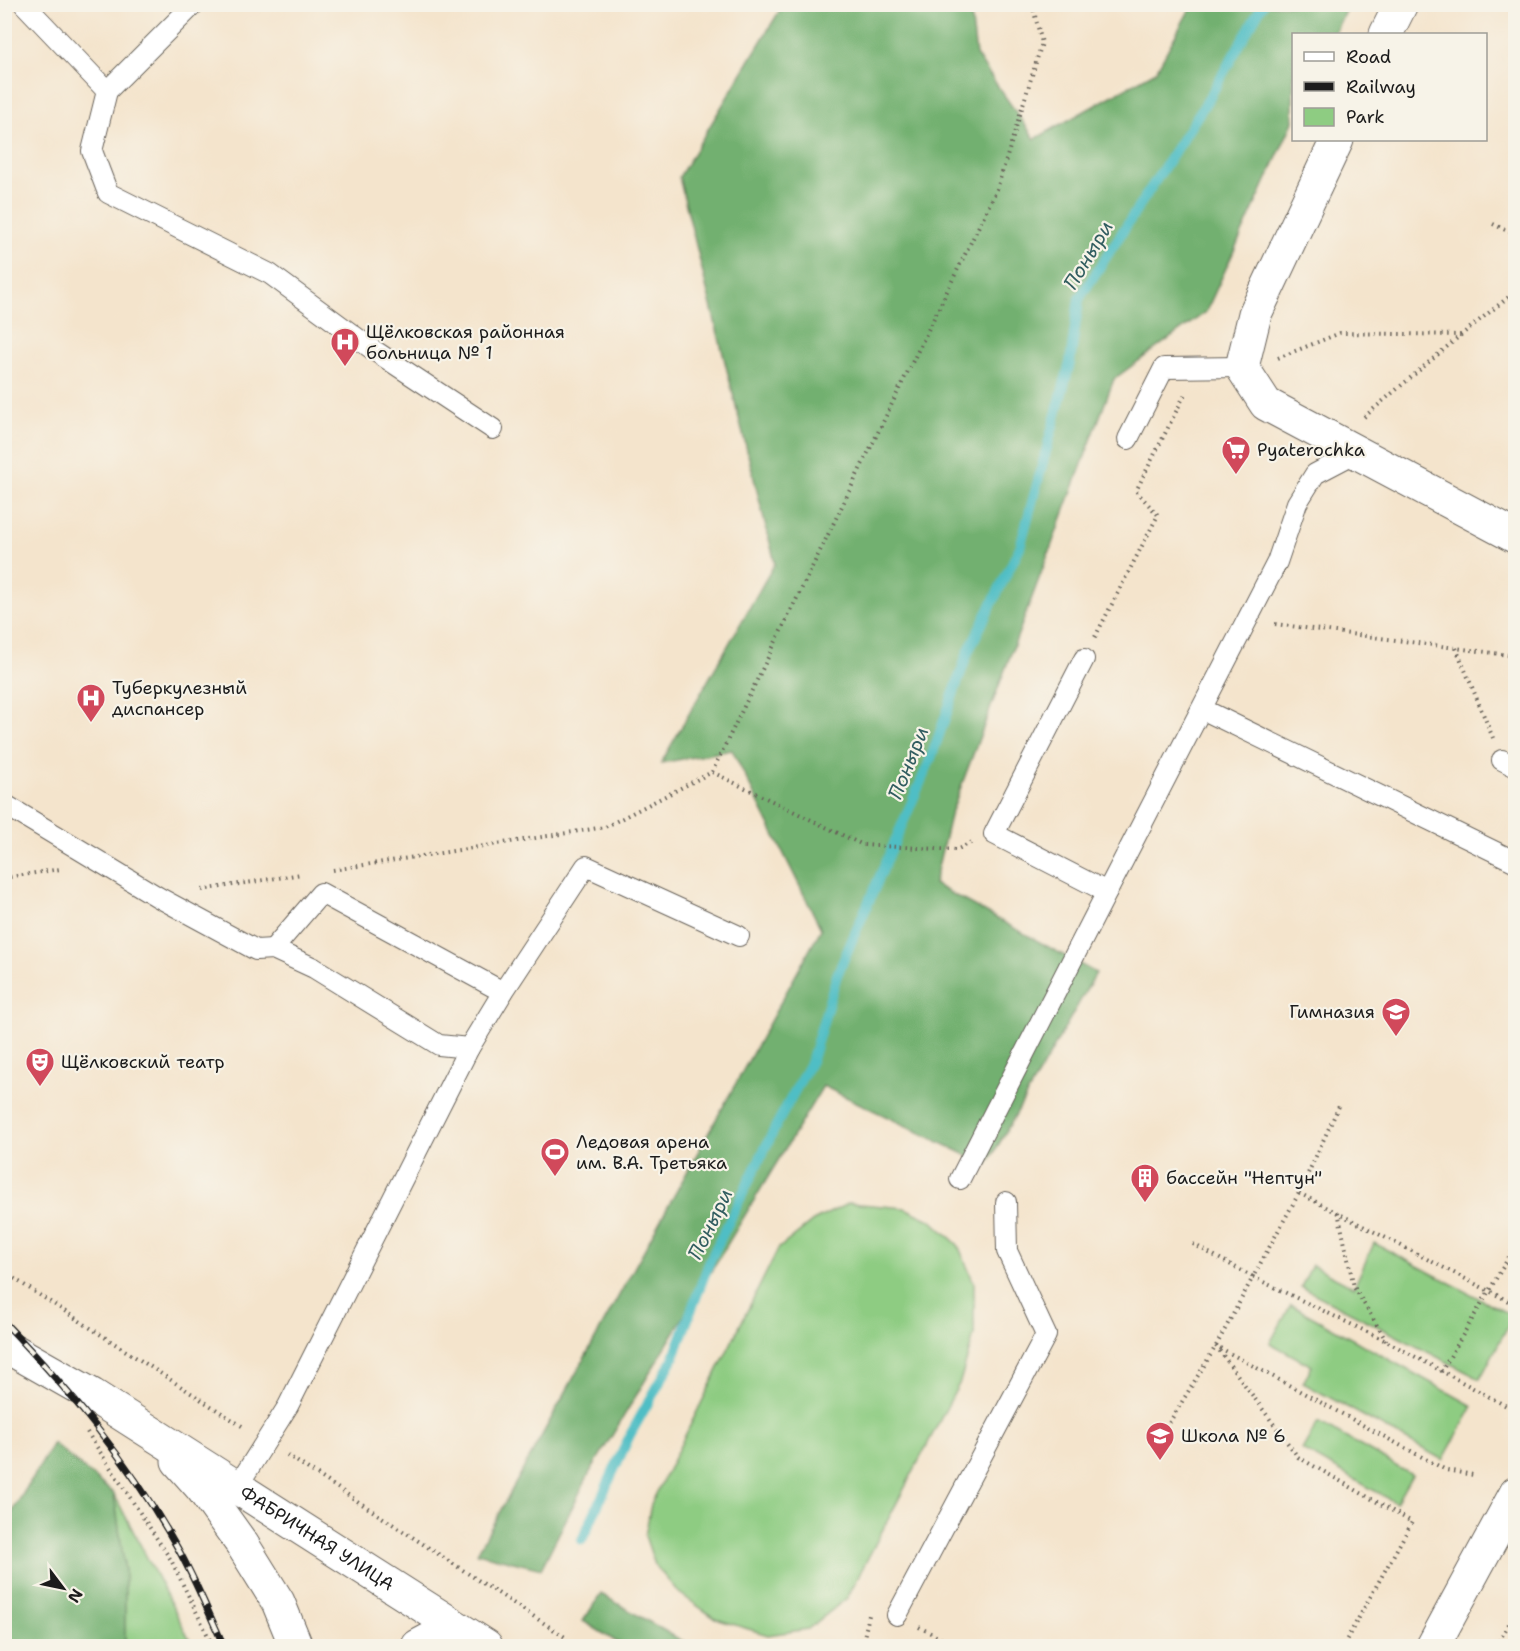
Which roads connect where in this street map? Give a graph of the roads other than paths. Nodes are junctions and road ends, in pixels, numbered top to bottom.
1 (24, 4) edge
2 (194, 4) edge
3 (1401, 4) edge
4 (1386, 33) edge
5 (108, 91) junction
6 (1337, 141) edge
7 (1242, 367) junction
8 (493, 429) dead end
9 (1128, 440) dead end
10 (1357, 452) junction
11 (1515, 537) edge
12 (1084, 659) road end
13 (1202, 710) junction
14 (4, 804) edge
15 (1515, 862) edge
16 (1107, 892) junction
17 (739, 936) dead end
18 (273, 949) junction
19 (503, 992) junction
20 (469, 1048) junction
21 (960, 1179) dead end
22 (1006, 1202) dead end
23 (4, 1344) edge
24 (155, 1435) junction
25 (237, 1487) junction
26 (1515, 1493) edge
27 (897, 1615) dead end
28 (482, 1644) edge
29 (296, 1647) edge
30 (418, 1647) edge
31 (1433, 1647) edge

1 - 5 lane
2 - 5 lane
3 - 4 street
5 - 8 lane
6 - 7 street
7 - 9 lane
7 - 10 street
10 - 11 street
10 - 13 lane
12 - 16 lane
13 - 15 lane
13 - 16 lane
14 - 18 lane
16 - 21 lane
17 - 19 lane
18 - 19 lane
18 - 20 lane
19 - 20 lane
20 - 25 lane
22 - 27 lane
23 - 24 street, ФАБРИЧНАЯ УЛИЦА
24 - 25 street, ФАБРИЧНАЯ УЛИЦА
24 - 29 street, ФАБРИЧНАЯ УЛИЦА
25 - 28 street, ФАБРИЧНАЯ УЛИЦА
26 - 31 street
28 - 30 street, ФАБРИЧНАЯ УЛИЦА

